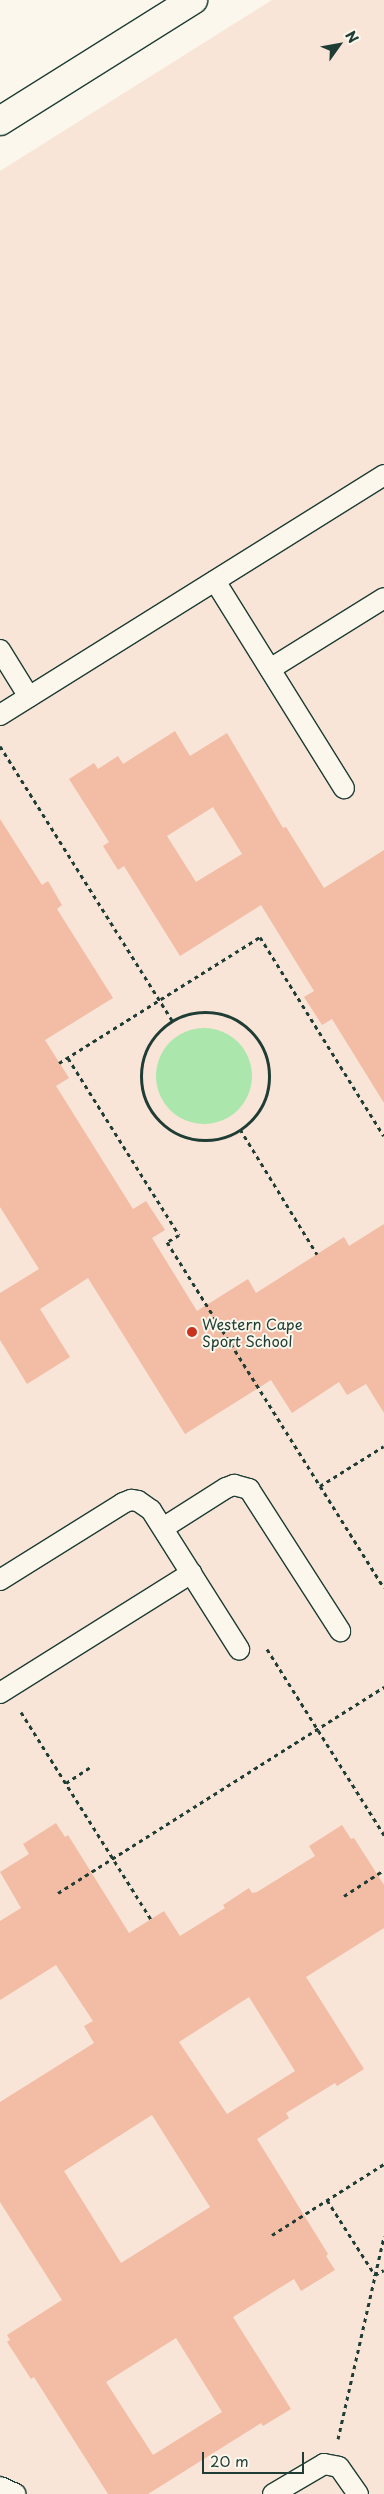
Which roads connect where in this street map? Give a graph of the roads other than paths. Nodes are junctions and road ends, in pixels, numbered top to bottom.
1 (193, 0) edge
2 (0, 121) edge
3 (384, 476) edge
4 (215, 581) junction
5 (384, 598) edge
6 (0, 650) edge
7 (270, 669) junction
8 (30, 697) junction
9 (0, 715) edge
10 (344, 788) dead end
11 (163, 1528) junction
12 (191, 1573) junction
13 (0, 1580) edge
14 (340, 1631) dead end
15 (239, 1649) dead end
16 (3, 1691) edge
17 (0, 2487) edge
18 (16, 2494) edge
19 (273, 2494) edge
20 (358, 2494) edge

1 - 2 street
3 - 4 lane
4 - 7 lane
4 - 8 lane
5 - 7 lane
6 - 8 lane
7 - 10 lane
8 - 9 lane
11 - 12 lane
11 - 13 lane
11 - 14 lane
12 - 15 lane
12 - 16 lane
17 - 18 lane
19 - 20 lane

